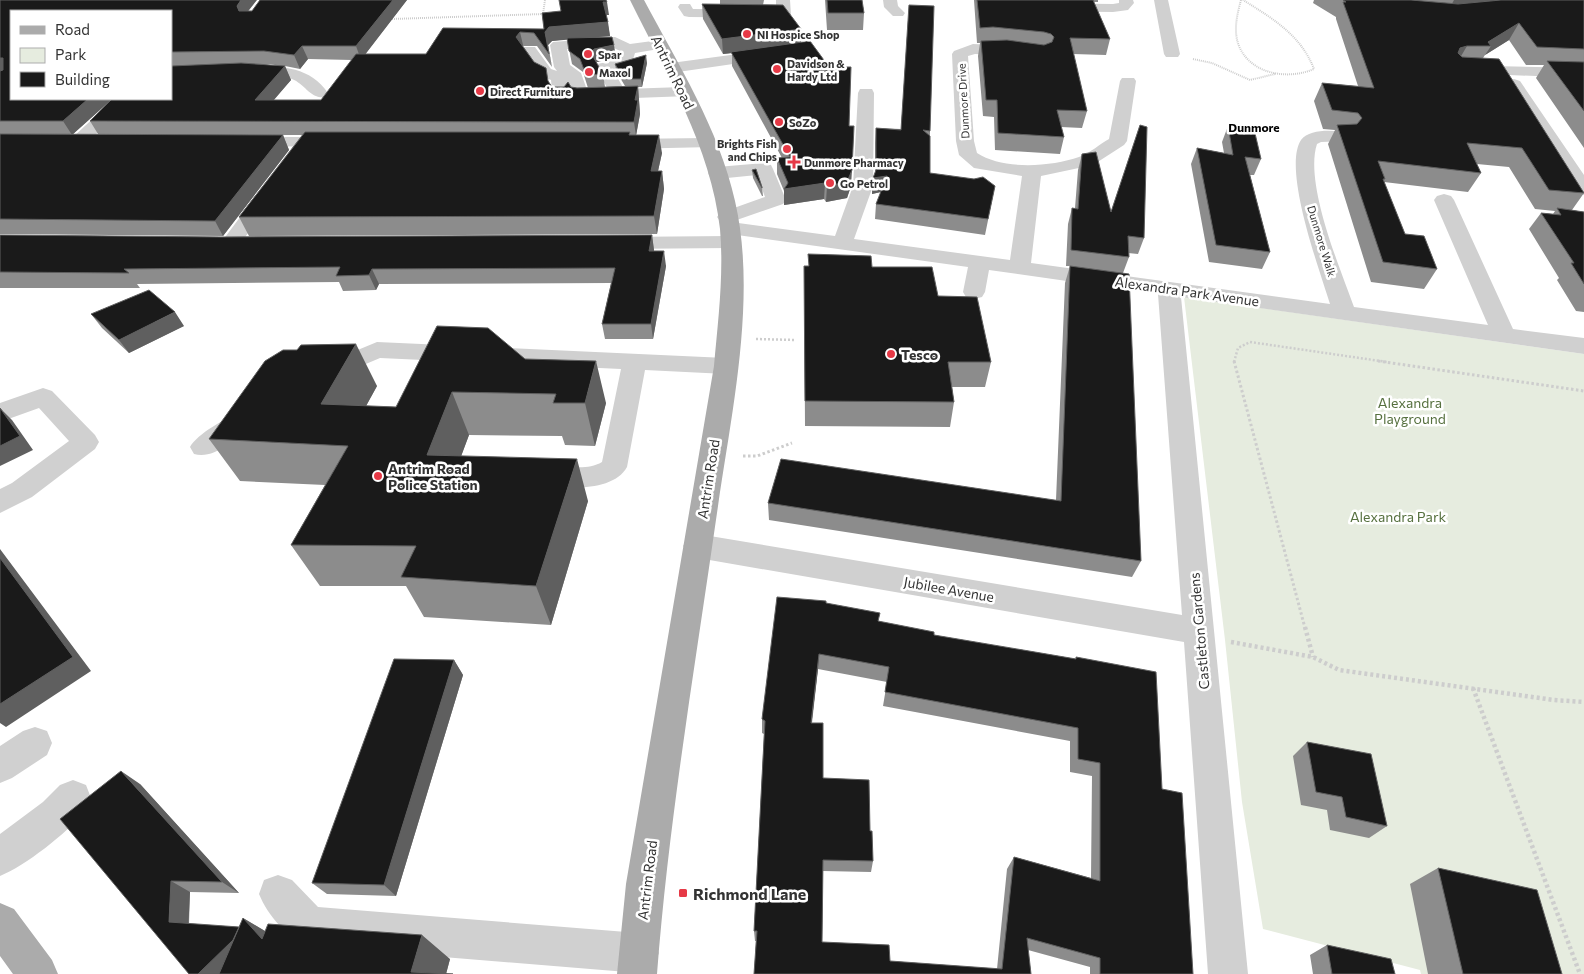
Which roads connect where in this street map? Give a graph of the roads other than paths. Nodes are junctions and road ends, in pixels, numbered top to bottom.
1 (637, 0) edge
2 (783, 0) edge
3 (890, 0) edge
4 (1018, 0) edge
5 (1126, 0) edge
6 (1161, 0) edge
7 (685, 7) dead end
8 (898, 13) dead end
9 (660, 45) junction
10 (628, 49) junction
11 (529, 50) dead end
12 (788, 52) edge
13 (1032, 53) edge
14 (1172, 54) road end
15 (670, 68) junction
16 (1477, 71) edge
17 (235, 72) edge
18 (1505, 72) junction
19 (1584, 73) edge
20 (1128, 81) dead end
21 (683, 92) junction
22 (320, 93) dead end
23 (866, 93) dead end
24 (619, 94) junction
25 (580, 95) junction
26 (123, 100) edge
27 (1342, 137) edge
28 (58, 142) edge
29 (78, 142) junction
30 (104, 142) edge
31 (228, 142) edge
32 (307, 142) junction
33 (352, 142) edge
34 (706, 143) junction
35 (605, 144) edge
36 (295, 158) edge
37 (1032, 172) junction
38 (717, 173) junction
39 (277, 181) edge
40 (1584, 188) edge
41 (1444, 200) dead end
42 (729, 229) junction
43 (594, 243) edge
44 (230, 244) edge
45 (842, 244) junction
46 (980, 263) junction
47 (1020, 268) junction
48 (1169, 289) junction
49 (974, 292) dead end
50 (1345, 314) junction
51 (1504, 335) junction
52 (1584, 346) edge
53 (634, 362) junction
54 (726, 366) junction
55 (310, 380) edge
56 (260, 409) edge
57 (0, 412) edge
58 (203, 447) dead end
59 (517, 474) edge
60 (0, 502) edge
61 (698, 546) junction
62 (1199, 632) junction
63 (34, 743) dead end
64 (0, 766) edge
65 (72, 798) dead end
66 (0, 857) edge
67 (278, 894) dead end
68 (0, 923) edge
69 (638, 964) edge
70 (38, 974) edge
71 (1228, 974) edge

1 - 9 main road, Antrim Road
2 - 7 street
3 - 8 street
4 - 5 street
6 - 14 street
9 - 10 street
9 - 15 main road, Antrim Road
10 - 24 street
10 - 25 street
11 - 25 street
12 - 15 street
13 - 37 street, Dunmore Drive
15 - 21 main road, Antrim Road
16 - 18 street
17 - 22 street
18 - 19 street
18 - 40 street
20 - 37 street
21 - 24 street
21 - 34 main road, Antrim Road
23 - 45 street
24 - 25 street
26 - 29 street
27 - 50 street, Dunmore Walk
28 - 29 street
29 - 30 street
31 - 32 street
32 - 33 street
32 - 36 street
34 - 35 street
34 - 38 main road, Antrim Road
37 - 47 street
38 - 42 main road, Antrim Road
38 - 42 street
39 - 44 street
41 - 51 street
42 - 43 street
42 - 45 street, Alexandra Park Avenue
42 - 54 main road, Antrim Road
45 - 46 street, Alexandra Park Avenue
46 - 47 street, Alexandra Park Avenue
46 - 49 street
47 - 48 street, Alexandra Park Avenue
48 - 50 street, Alexandra Park Avenue
48 - 62 street, Castleton Gardens
50 - 51 street, Alexandra Park Avenue
51 - 52 street, Alexandra Park Avenue
53 - 54 street
53 - 55 street
53 - 59 street
54 - 61 main road, Antrim Road
56 - 58 street
57 - 60 street
61 - 62 street, Jubilee Avenue
61 - 69 main road, Antrim Road
62 - 71 street, Castleton Gardens
63 - 64 street
65 - 66 street
67 - 69 street
68 - 70 main road

